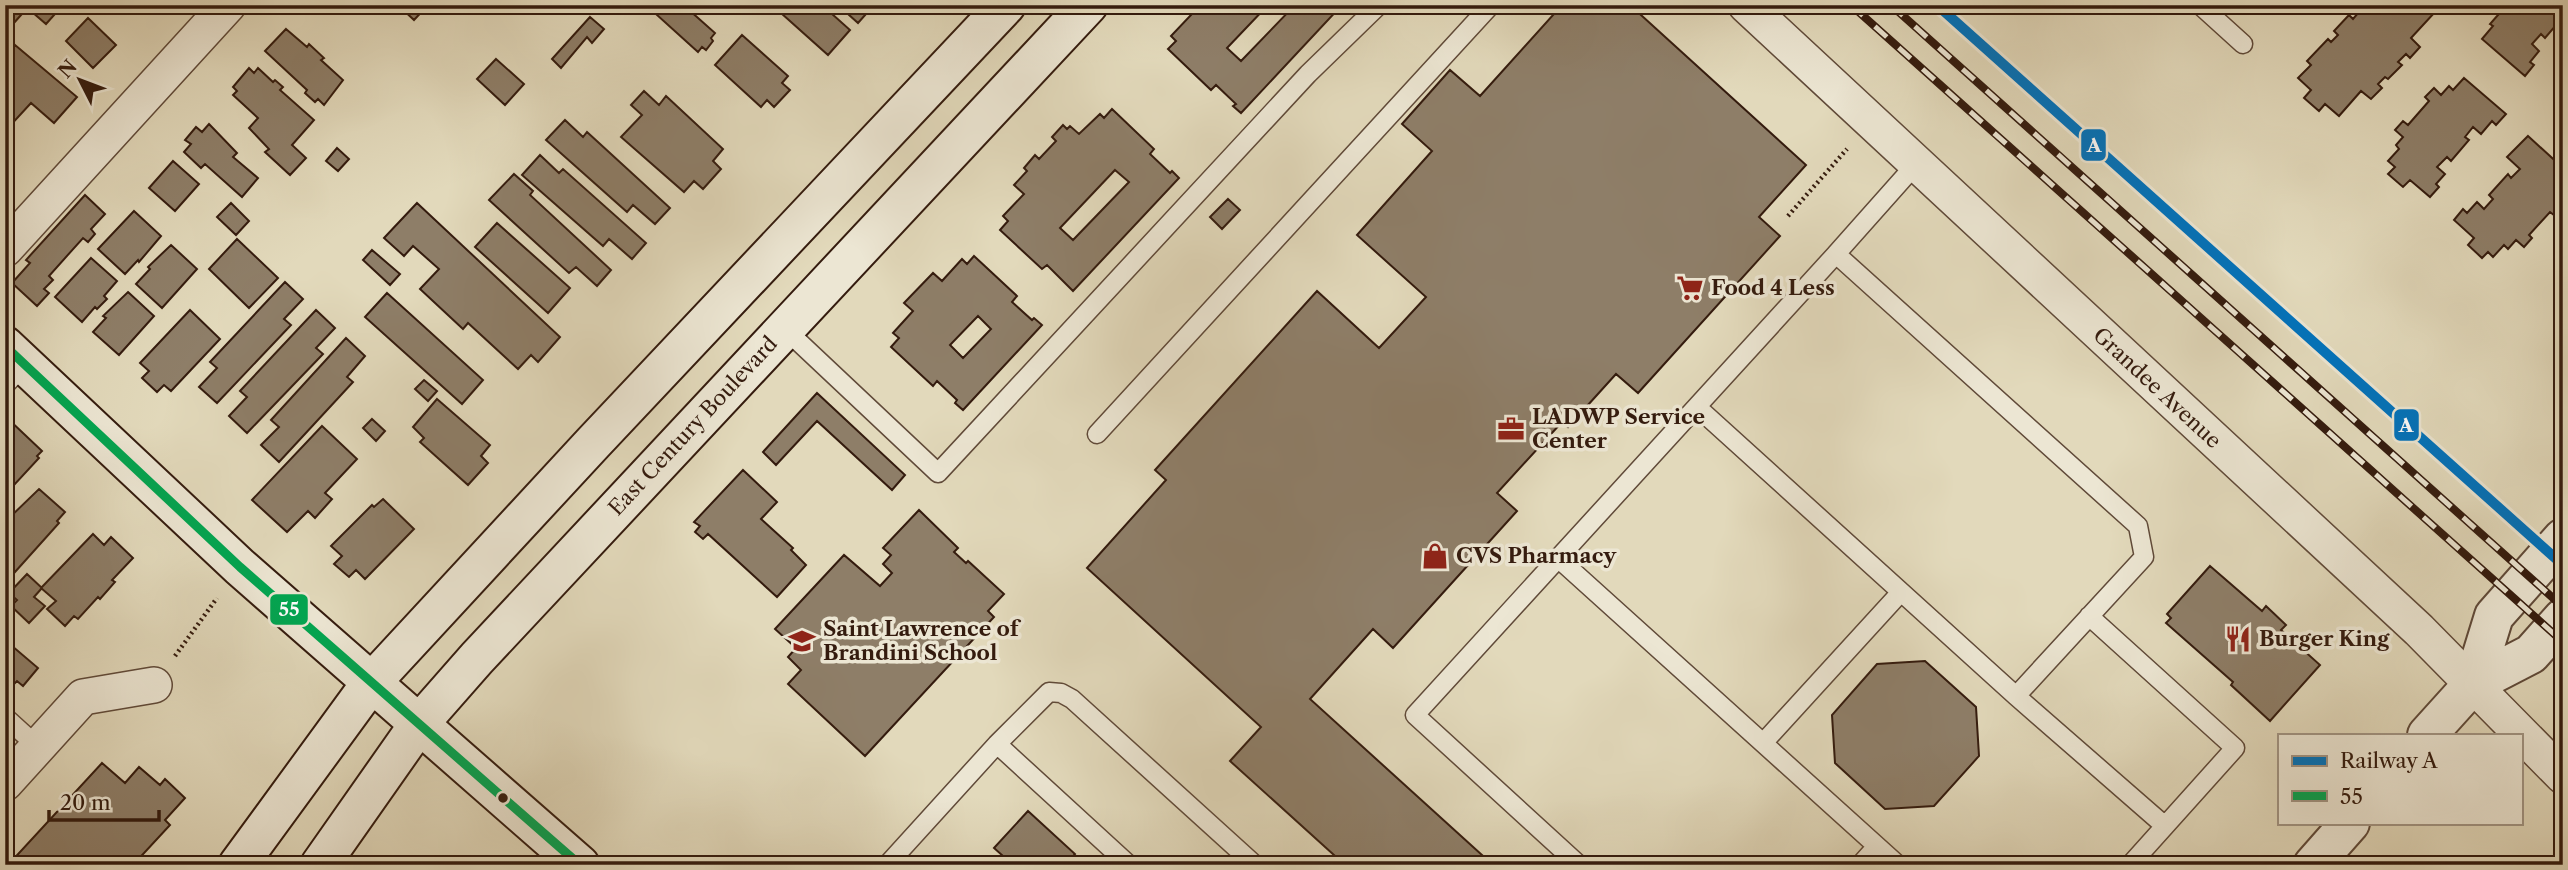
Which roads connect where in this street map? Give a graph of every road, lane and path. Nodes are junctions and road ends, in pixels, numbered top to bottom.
1 (228, 5) edge
2 (1006, 5) edge
3 (1088, 5) edge
4 (1379, 5) edge
5 (1491, 5) edge
6 (1746, 5) edge
7 (2200, 5) edge
8 (2243, 44) dead end
9 (1870, 121) junction
10 (1916, 164) junction
11 (1788, 216) dead end
12 (5, 248) edge
13 (1836, 254) junction
14 (785, 329) junction
15 (12, 365) edge
16 (1697, 407) junction
17 (1097, 433) dead end
18 (2563, 538) edge
19 (1559, 559) junction
20 (240, 567) junction
21 (1901, 592) junction
22 (2089, 616) junction
23 (2563, 618) edge
24 (371, 683) junction
25 (2473, 684) junction
26 (154, 685) joint
27 (2016, 696) junction
28 (5, 717) edge
29 (419, 724) junction
30 (2428, 734) edge
31 (2522, 734) edge
32 (2522, 734) edge
33 (1763, 743) junction
34 (997, 744) junction
35 (38, 747) junction
36 (2563, 776) edge
37 (5, 783) edge
38 (2349, 824) edge
39 (2165, 826) junction
40 (1877, 846) junction
41 (238, 865) edge
42 (320, 865) edge
43 (580, 865) edge
44 (887, 865) edge
45 (1129, 865) edge
46 (1255, 865) edge
47 (1579, 865) edge
48 (1860, 865) edge
49 (1898, 865) edge
50 (2130, 865) edge
51 (2313, 865) edge

1 - 12 street
2 - 24 main road
3 - 14 main road, East Century Boulevard
4 - 14 lane
5 - 17 lane
6 - 9 street, Grandee Avenue
7 - 8 lane
9 - 10 street, Grandee Avenue
9 - 11 path
10 - 13 lane
10 - 25 street, Grandee Avenue
13 - 16 lane
13 - 22 lane
14 - 29 main road, East Century Boulevard
15 - 20 main road
16 - 19 lane
16 - 21 lane
18 - 25 main road
19 - 33 lane
19 - 47 lane
20 - 24 main road
20 - 26 path
21 - 27 lane
21 - 33 lane
22 - 27 lane
22 - 39 lane
23 - 25 main road
24 - 29 main road
24 - 41 main road
25 - 30 main road
25 - 31 street, Grandee Avenue
26 - 35 street
27 - 39 lane
28 - 35 lane
29 - 42 main road, East Century Boulevard
29 - 43 main road
32 - 36 street, Grandee Avenue
33 - 40 lane
34 - 44 lane
34 - 45 lane
34 - 46 lane
35 - 37 street
38 - 51 main road
39 - 50 lane
40 - 48 lane
40 - 49 lane

